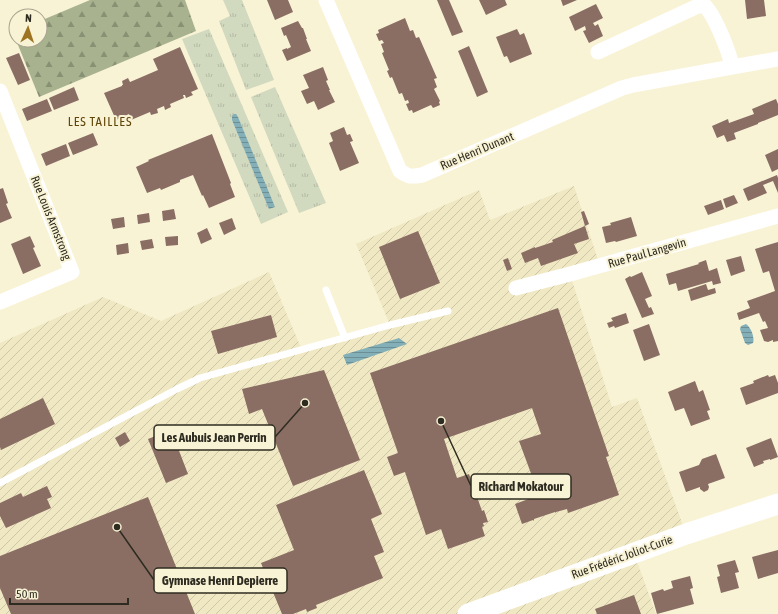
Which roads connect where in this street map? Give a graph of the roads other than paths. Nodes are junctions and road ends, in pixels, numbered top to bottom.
1 (326, 0) edge
2 (598, 52) dead end
3 (778, 59) edge
4 (732, 67) junction
5 (0, 91) edge
6 (778, 216) edge
7 (516, 288) dead end
8 (326, 290) dead end
9 (0, 302) edge
10 (448, 311) dead end
11 (344, 338) junction
12 (0, 483) edge
13 (778, 504) edge
14 (468, 614) edge

1 - 4 street, Rue Henri Dunant
2 - 4 street
3 - 4 street, Rue Henri Dunant
5 - 9 street, Rue Louis Armstrong
6 - 7 street, Rue Paul Langevin
8 - 11 lane
10 - 11 lane
11 - 12 lane
13 - 14 street, Rue Frédéric Joliot-Curie

